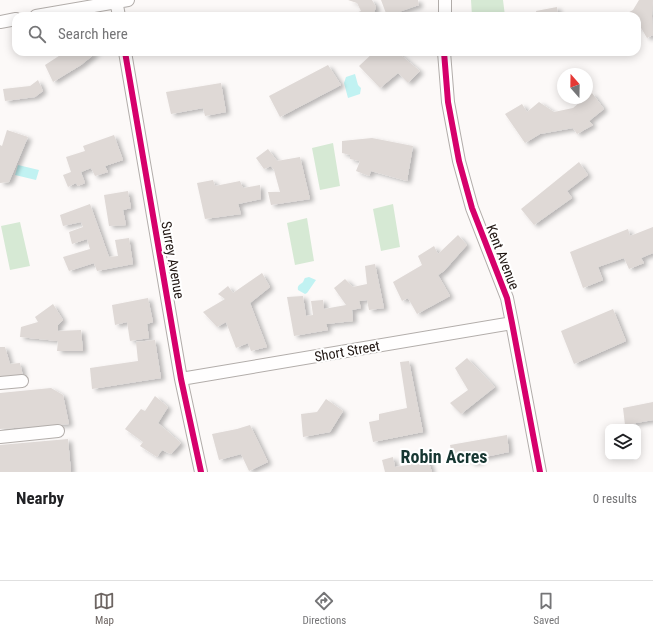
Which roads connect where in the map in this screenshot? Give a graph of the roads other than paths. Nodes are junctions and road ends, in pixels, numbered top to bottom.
1 (445, 0) edge
2 (120, 1) edge
3 (58, 12) edge
4 (119, 12) edge
5 (444, 12) edge
6 (12, 20) edge
7 (0, 22) edge
8 (126, 56) edge
9 (444, 56) edge
10 (512, 323) junction
11 (181, 379) junction
12 (22, 381) dead end
13 (0, 383) edge
14 (58, 431) dead end
15 (0, 438) edge
16 (201, 472) edge
17 (540, 472) edge

1 - 5 street
2 - 3 street
2 - 4 street
6 - 7 street
8 - 11 street, Surrey Avenue
9 - 10 street, Kent Avenue
10 - 11 street, Short Street
10 - 17 street, Kent Avenue
11 - 16 street, Surrey Avenue
12 - 13 street
14 - 15 street

